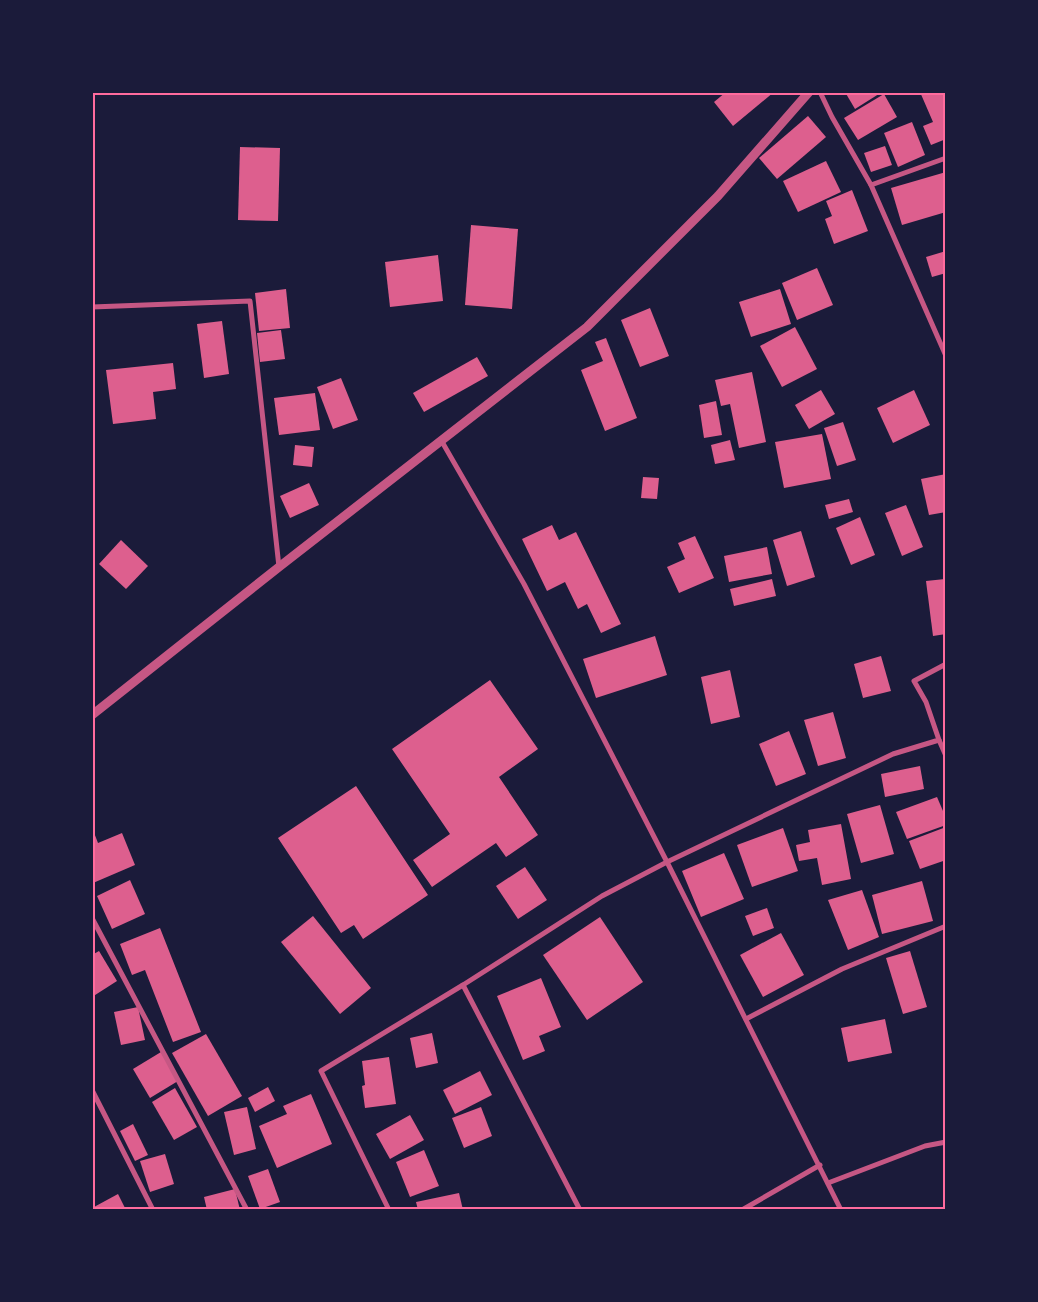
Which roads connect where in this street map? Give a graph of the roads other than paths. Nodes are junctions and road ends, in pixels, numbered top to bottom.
1 (809, 92) edge
2 (820, 92) edge
3 (946, 158) edge
4 (871, 185) junction
5 (92, 307) edge
6 (946, 356) edge
7 (441, 440) junction
8 (279, 567) junction
9 (946, 664) edge
10 (92, 715) edge
11 (939, 740) junction
12 (946, 756) edge
13 (667, 862) junction
14 (92, 918) edge
15 (946, 926) edge
16 (463, 985) junction
17 (746, 1019) junction
18 (92, 1090) edge
19 (946, 1142) edge
20 (820, 1165) junction
21 (828, 1183) junction
22 (153, 1210) edge
23 (247, 1210) edge
24 (389, 1210) edge
25 (580, 1210) edge
26 (742, 1210) edge
27 (841, 1210) edge

1 - 7 street
2 - 4 street
3 - 4 street
4 - 6 street
5 - 8 street
7 - 8 street
7 - 13 street
8 - 10 street
9 - 11 street
11 - 12 street
11 - 13 street
13 - 16 street
13 - 17 street
14 - 23 street
15 - 17 street
16 - 24 street
16 - 25 street
17 - 20 street
18 - 22 street
19 - 21 street
20 - 21 street
20 - 26 street
21 - 27 street

